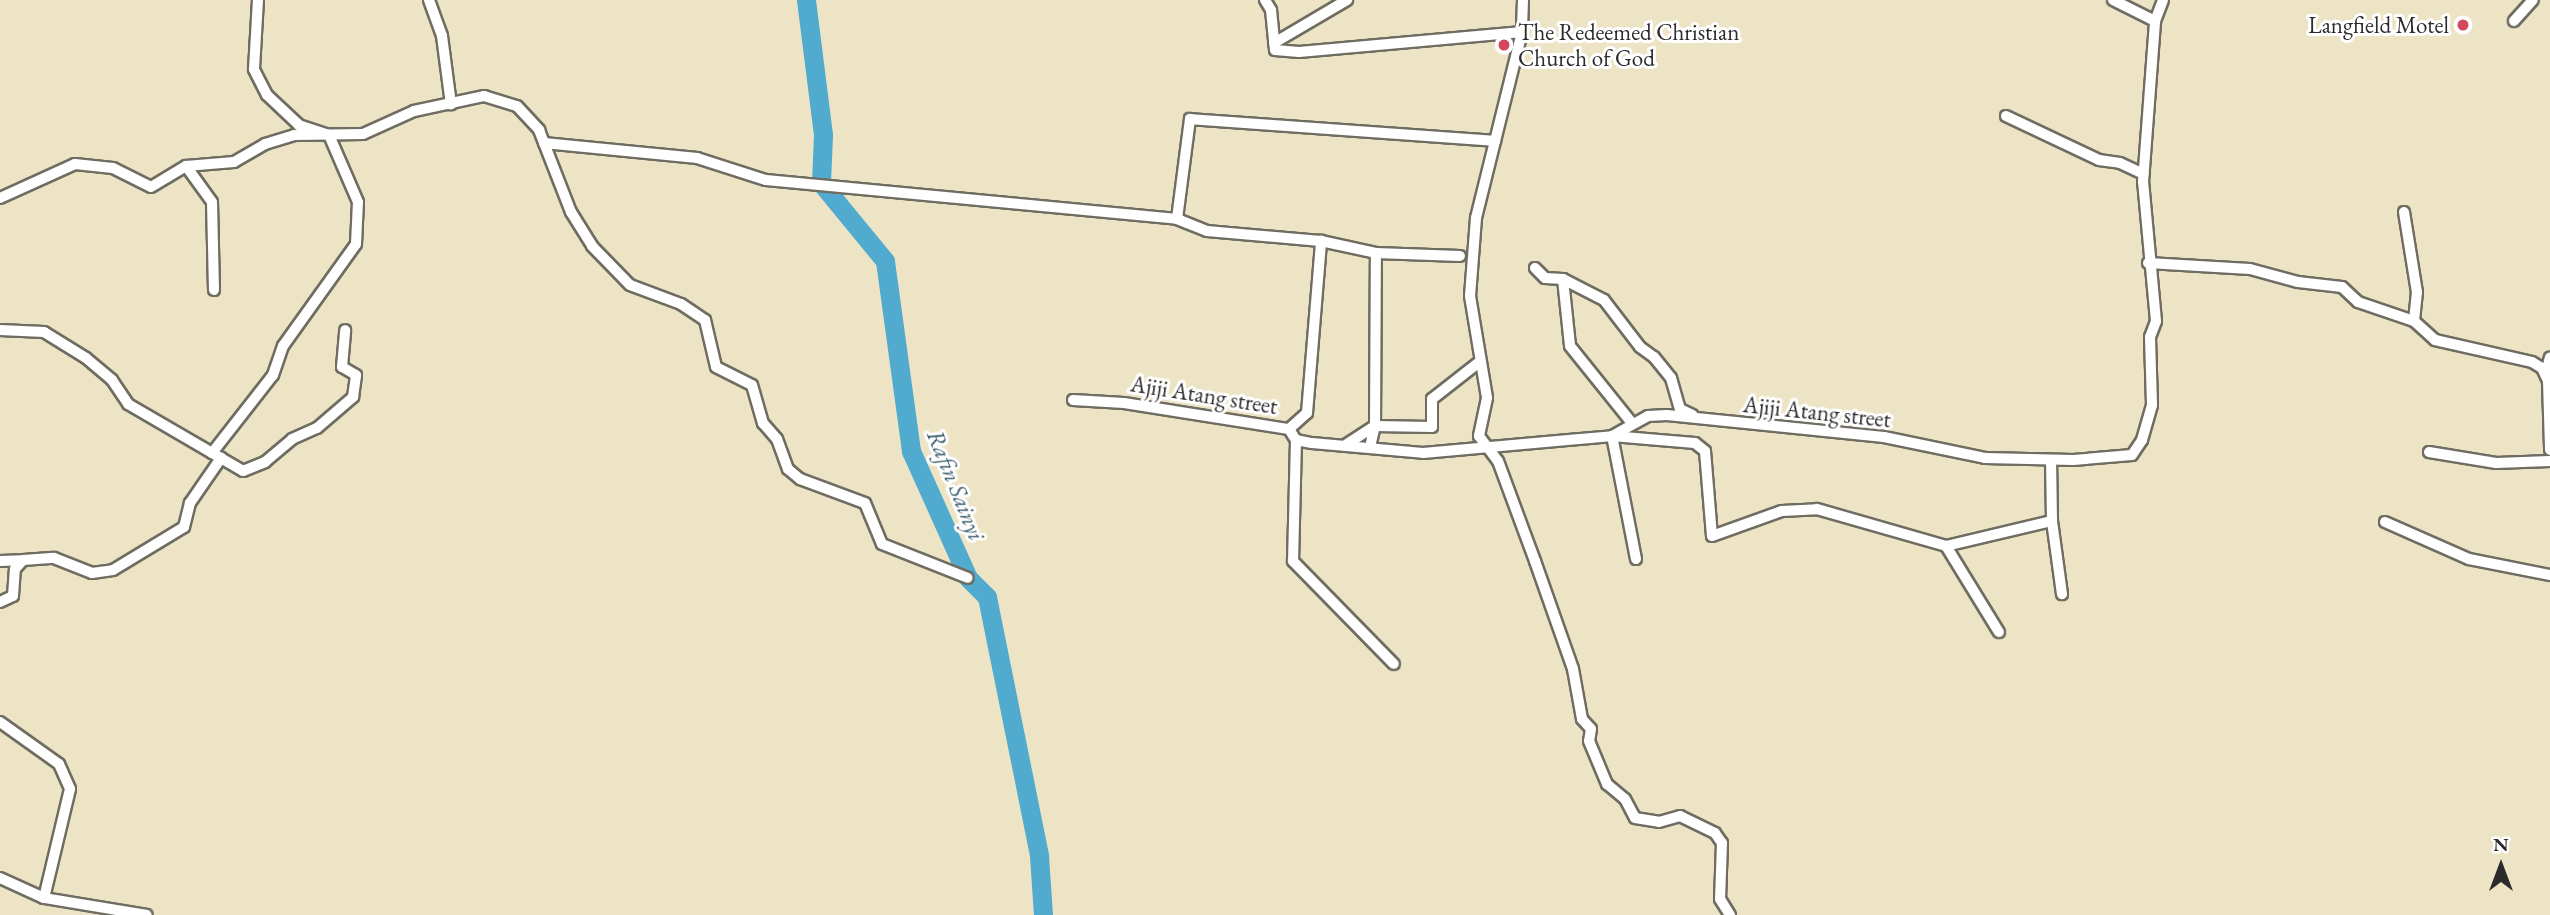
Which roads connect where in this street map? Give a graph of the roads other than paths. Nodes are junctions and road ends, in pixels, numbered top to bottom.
1 (257, 0) edge
2 (429, 0) edge
3 (1265, 0) edge
4 (1347, 0) edge
5 (1523, 0) edge
6 (2113, 0) edge
7 (2163, 0) edge
8 (2533, 0) edge
9 (2155, 21) junction
10 (2514, 21) dead end
11 (1522, 32) junction
12 (1274, 43) junction
13 (451, 103) junction
14 (2006, 116) dead end
15 (329, 135) junction
16 (1495, 141) junction
17 (544, 143) junction
18 (186, 166) junction
19 (2144, 174) junction
20 (0, 198) edge
21 (2404, 212) dead end
22 (1177, 219) junction
23 (1321, 241) junction
24 (1376, 253) junction
25 (1460, 256) dead end
26 (2148, 262) junction
27 (1535, 268) dead end
28 (1563, 279) junction
29 (214, 289) dead end
30 (2414, 321) junction
31 (0, 330) edge
32 (345, 330) dead end
33 (2550, 357) edge
34 (1478, 363) junction
35 (2546, 373) junction
36 (1073, 400) dead end
37 (1706, 421) junction
38 (1631, 422) junction
39 (1376, 426) junction
40 (1289, 429) junction
41 (1612, 436) junction
42 (1296, 440) junction
43 (1347, 444) junction
44 (1370, 447) junction
45 (1489, 447) junction
46 (2550, 450) edge
47 (2429, 452) dead end
48 (217, 455) junction
49 (2051, 460) junction
50 (2550, 461) edge
51 (2052, 521) junction
52 (2385, 522) dead end
53 (1946, 546) junction
54 (1636, 559) dead end
55 (23, 560) junction
56 (0, 561) edge
57 (2550, 575) edge
58 (968, 578) dead end
59 (2062, 594) dead end
60 (0, 602) edge
61 (1999, 632) dead end
62 (1394, 664) dead end
63 (0, 722) edge
64 (0, 878) edge
65 (44, 898) junction
66 (147, 915) edge
67 (1730, 915) edge

1 - 15 street
2 - 13 street
3 - 12 street
4 - 12 street
5 - 11 street
6 - 9 street
7 - 9 street, Ajiji Atang street
8 - 10 street
9 - 19 street, Ajiji Atang street
11 - 12 street
11 - 16 street
13 - 15 street
13 - 17 street
14 - 19 street
15 - 18 street
15 - 48 street
16 - 22 street
16 - 34 street
17 - 22 street
17 - 58 street
18 - 20 street
18 - 29 street
19 - 26 street, Ajiji Atang street
21 - 30 street
22 - 23 street
23 - 24 street
23 - 40 street
24 - 25 street
24 - 39 street
26 - 30 street
26 - 49 street, Ajiji Atang street
27 - 28 street
28 - 37 street
28 - 38 street
30 - 35 street
31 - 48 street
32 - 48 street
33 - 35 street
34 - 39 street
34 - 45 street
35 - 46 street
36 - 40 street, Ajiji Atang street
37 - 38 street, Ajiji Atang street
37 - 49 street, Ajiji Atang street
38 - 41 street, Ajiji Atang street
39 - 43 street
39 - 44 street
40 - 42 street, Ajiji Atang street
41 - 45 street, Ajiji Atang street
41 - 53 street
41 - 54 street
42 - 43 street, Ajiji Atang street
42 - 62 street
43 - 44 street, Ajiji Atang street
44 - 45 street, Ajiji Atang street
45 - 67 street
47 - 50 street
48 - 55 street
49 - 51 street
51 - 53 street
51 - 59 street
52 - 57 street
53 - 61 street
55 - 56 street
55 - 60 street
63 - 65 street
64 - 65 street
65 - 66 street

